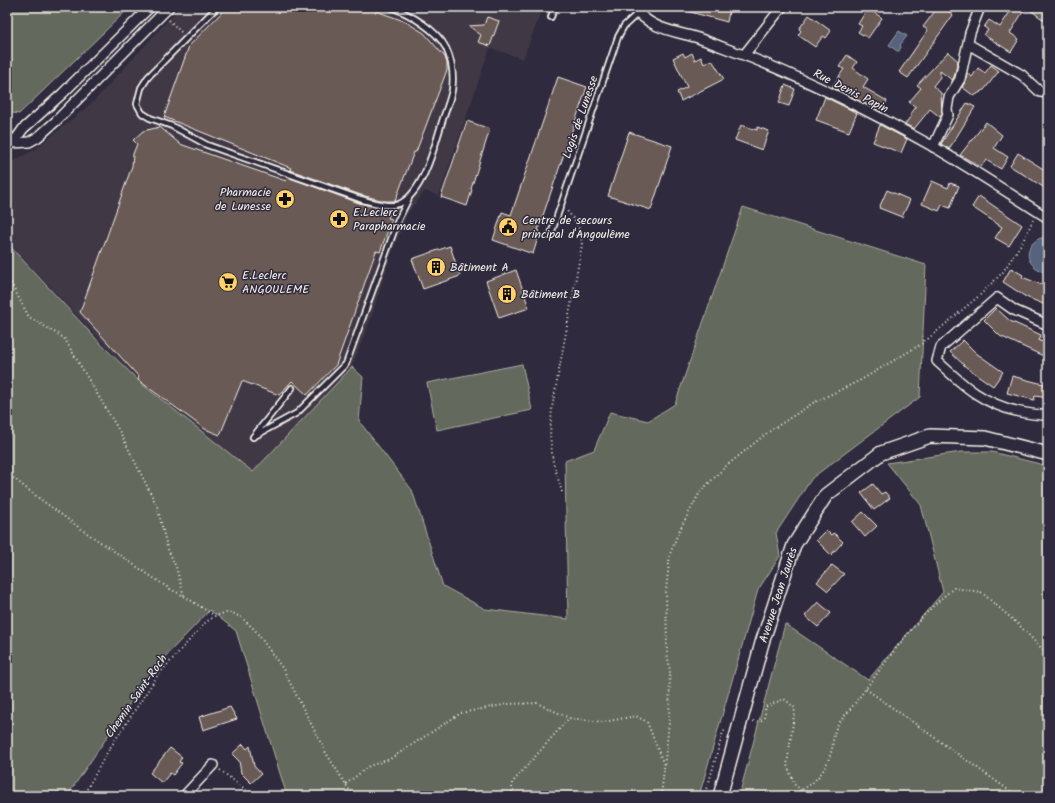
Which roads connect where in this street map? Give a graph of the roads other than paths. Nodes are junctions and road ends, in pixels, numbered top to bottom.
1 (150, 7) edge
2 (217, 7) edge
3 (391, 7) edge
4 (555, 7) edge
5 (782, 7) edge
6 (980, 7) edge
7 (166, 10) edge
8 (636, 10) edge
9 (552, 16) dead end
10 (968, 44) junction
11 (744, 56) junction
12 (1048, 93) edge
13 (7, 134) edge
14 (10, 145) edge
15 (933, 147) junction
16 (409, 196) junction
17 (1048, 218) edge
18 (551, 234) dead end
19 (1048, 325) edge
20 (292, 388) dead end
21 (1048, 414) edge
22 (1048, 454) edge
23 (213, 765) road end
24 (184, 796) edge
25 (720, 796) edge

1 - 14 street
2 - 16 lane
3 - 16 lane
4 - 9 lane
5 - 11 street
6 - 10 street
7 - 14 street
8 - 11 street, Rue Denis Papin
8 - 18 lane, Logis de Lunesse
10 - 12 street
10 - 15 street
11 - 15 street, Rue Denis Papin
13 - 14 street
15 - 17 street, Rue Denis Papin
16 - 20 lane
19 - 21 street
22 - 25 main road, Avenue Jean Jaurès
23 - 24 street

